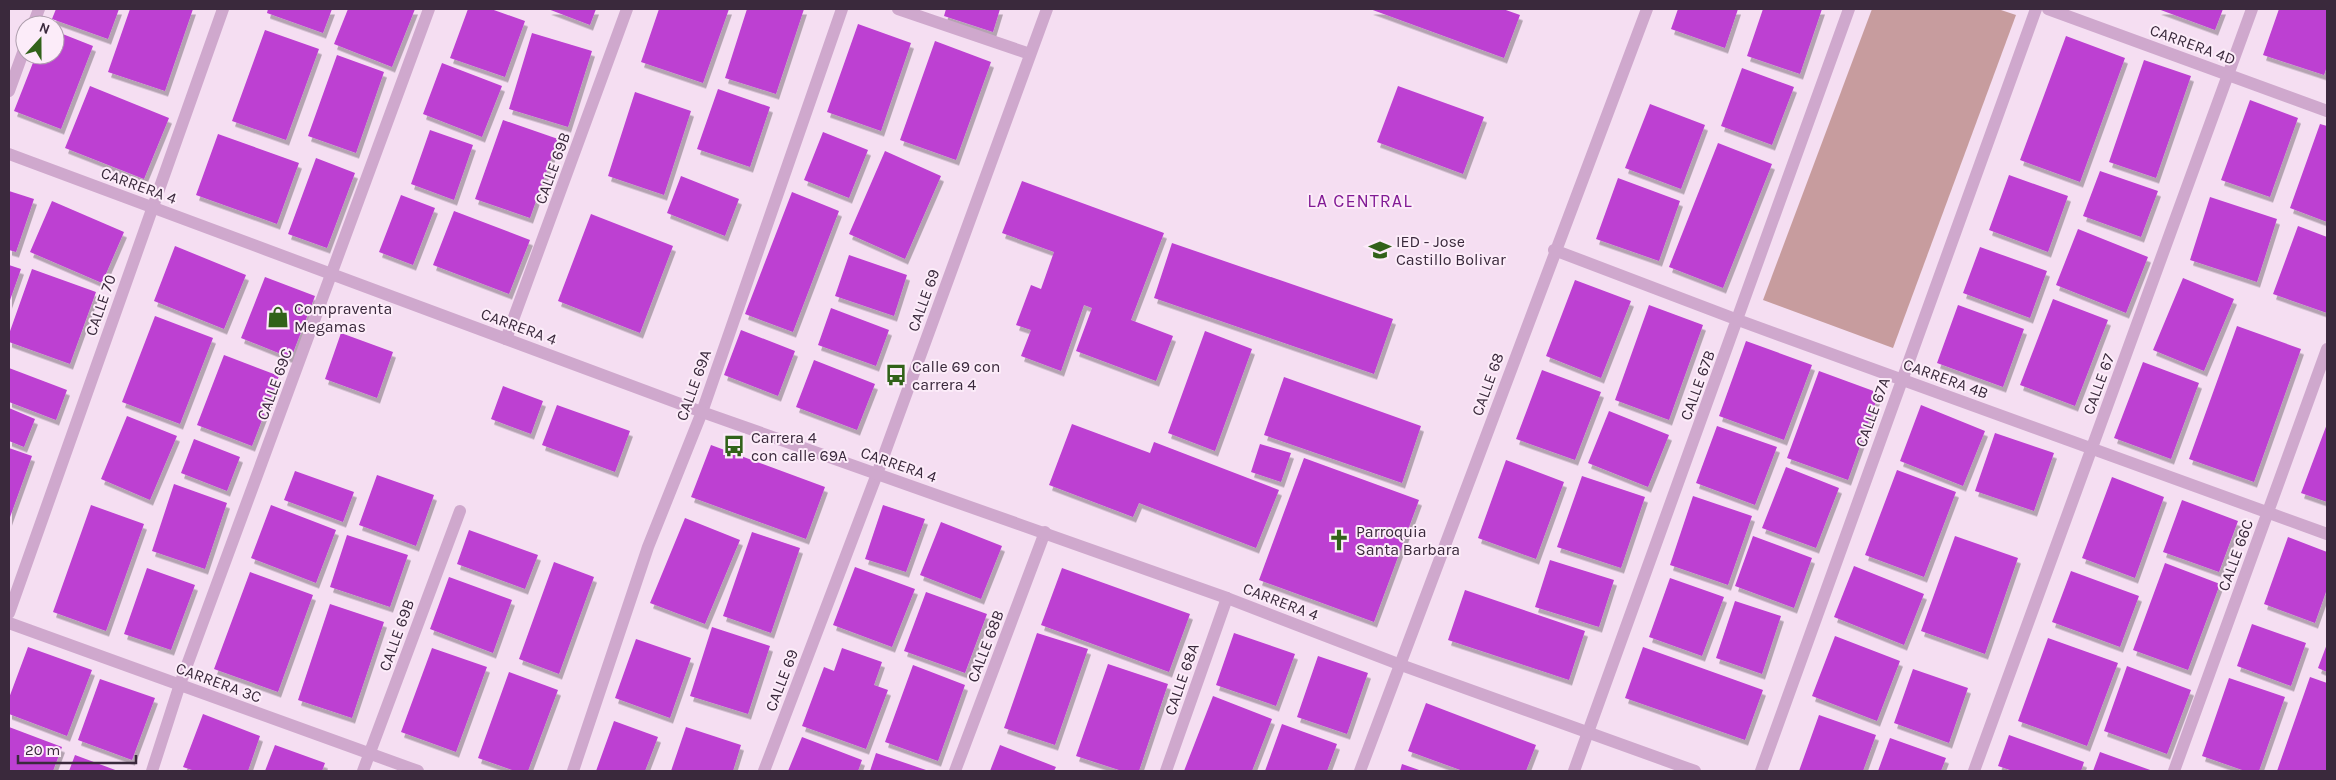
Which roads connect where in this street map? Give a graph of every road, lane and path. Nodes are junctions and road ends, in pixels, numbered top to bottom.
1 (224, 9) edge
2 (429, 9) edge
3 (627, 9) edge
4 (842, 9) edge
5 (898, 9) edge
6 (1047, 9) edge
7 (1647, 9) edge
8 (1850, 9) edge
9 (2036, 9) edge
10 (2048, 9) edge
11 (2252, 9) edge
12 (1030, 54) junction
13 (18, 65) edge
14 (2228, 74) junction
15 (9, 91) edge
16 (2327, 110) edge
17 (9, 154) edge
18 (152, 207) junction
19 (1554, 250) junction
20 (332, 274) junction
21 (1738, 320) junction
22 (506, 339) junction
23 (2327, 349) edge
24 (1902, 379) junction
25 (702, 412) junction
26 (2091, 448) junction
27 (876, 474) junction
28 (460, 510) dead end
29 (2268, 512) junction
30 (1045, 532) junction
31 (2327, 534) edge
32 (1227, 598) junction
33 (9, 613) edge
34 (9, 623) edge
35 (1401, 665) junction
36 (180, 684) junction
37 (1588, 732) junction
38 (369, 754) junction
39 (152, 771) edge
40 (363, 771) edge
41 (418, 771) edge
42 (573, 771) edge
43 (764, 771) edge
44 (956, 771) edge
45 (1166, 771) edge
46 (1360, 771) edge
47 (1574, 771) edge
48 (1695, 771) edge
49 (1761, 771) edge
50 (1974, 771) edge
51 (2174, 771) edge

1 - 18 street, CALLE 70
2 - 20 street, CALLE 69C
3 - 22 street, CALLE 69B
4 - 25 street, CALLE 69A
5 - 12 street
6 - 12 street, CALLE 69
7 - 19 street, CALLE 68
8 - 21 street, CALLE 67B
9 - 24 street, CALLE 67A
10 - 14 street, CARRERA 4D
11 - 14 street, CALLE 67
12 - 27 street, CALLE 69
13 - 15 street
14 - 16 street, CARRERA 4D
14 - 26 street, CALLE 67
17 - 18 street, CARRERA 4
18 - 20 street, CARRERA 4
18 - 33 street, CALLE 70
19 - 21 street, CARRERA 4B
19 - 35 street, CALLE 68
20 - 22 street, CARRERA 4
20 - 36 street, CALLE 69C
21 - 24 street, CARRERA 4B
21 - 37 street, CALLE 67B
22 - 25 street, CARRERA 4
23 - 29 street, CALLE 66C
24 - 26 street, CARRERA 4B
24 - 49 street, CALLE 67A
25 - 27 street, CARRERA 4
25 - 42 street, CALLE 69A
26 - 29 street, CARRERA 4B
26 - 50 street, CALLE 67
27 - 30 street, CARRERA 4
27 - 43 street, CALLE 69
28 - 38 street, CALLE 69B
29 - 31 street, CARRERA 4B
29 - 51 street, CALLE 66C
30 - 32 street, CARRERA 4
30 - 44 street, CALLE 68B
32 - 35 street, CARRERA 4
32 - 45 street, CALLE 68A
34 - 36 street, CARRERA 3C
35 - 37 street, CARRERA 4
35 - 46 street, CALLE 68
36 - 38 street, CARRERA 3C
36 - 39 street, CALLE 69C
37 - 47 street, CALLE 67B
37 - 48 street, CARRERA 4
38 - 40 street, CALLE 69B
38 - 41 street, CARRERA 3C

